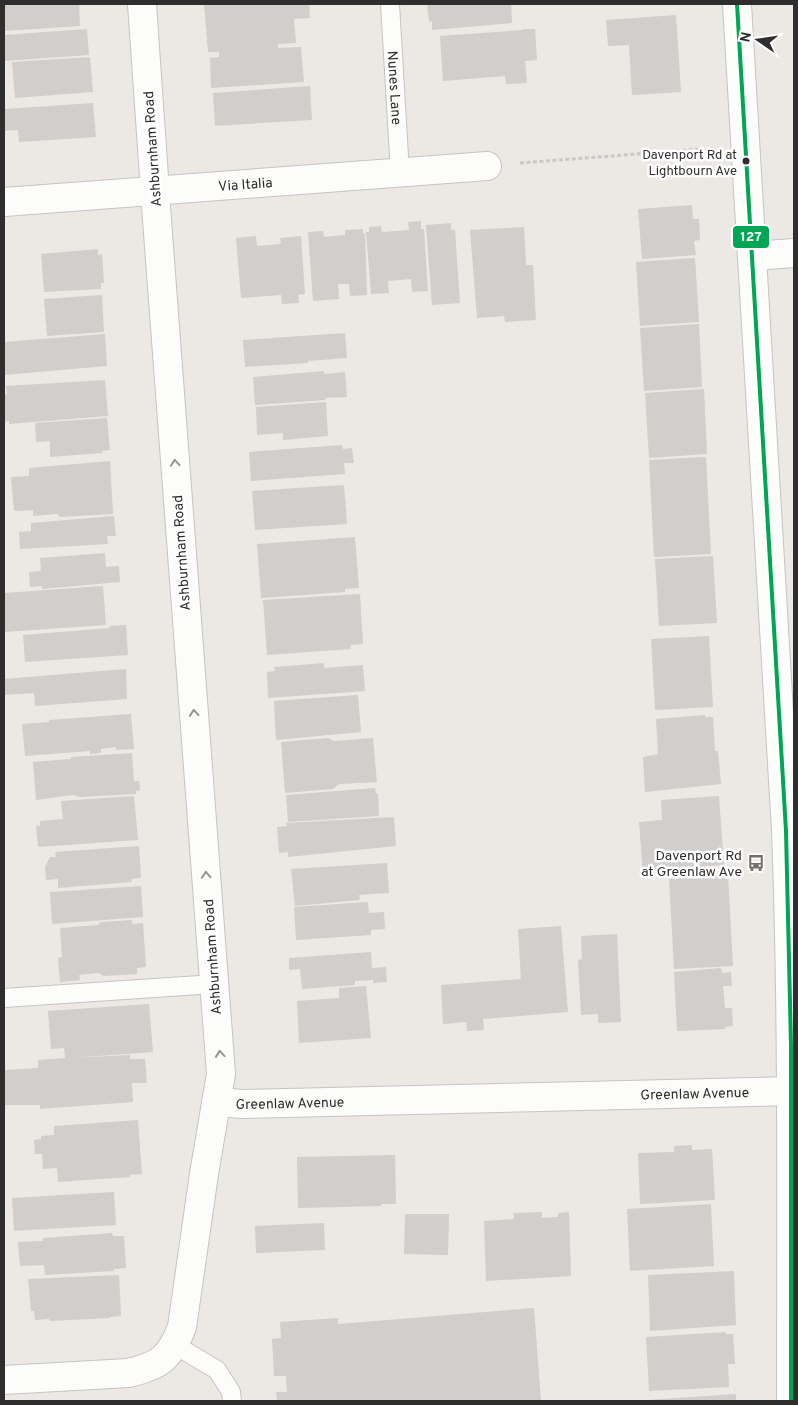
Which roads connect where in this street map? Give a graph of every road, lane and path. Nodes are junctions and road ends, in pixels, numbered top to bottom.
1 (142, 4) edge
2 (390, 4) edge
3 (737, 4) edge
4 (701, 149) dead end
5 (519, 163) dead end
6 (487, 166) dead end
7 (400, 173) junction
8 (155, 190) junction
9 (4, 202) edge
10 (794, 253) edge
11 (753, 256) junction
12 (214, 984) junction
13 (4, 998) edge
14 (791, 1091) junction
15 (216, 1102) junction
16 (793, 1286) edge
17 (175, 1345) junction
18 (4, 1380) edge
19 (232, 1401) edge
20 (791, 1401) edge

1 - 8 street, Ashburnham Road
2 - 7 lane, Nunes Lane
3 - 11 street
4 - 5 path
6 - 7 street, Via Italia
7 - 8 street, Via Italia
8 - 9 street, Via Italia
12 -> 8 street, Ashburnham Road
10 - 11 street
11 - 14 street
12 - 13 lane
15 -> 12 street, Ashburnham Road
14 - 15 street, Greenlaw Avenue
14 - 16 street
15 - 17 street, Greenlaw Avenue
16 - 20 street
17 - 18 street, Greenlaw Avenue
17 - 19 lane

